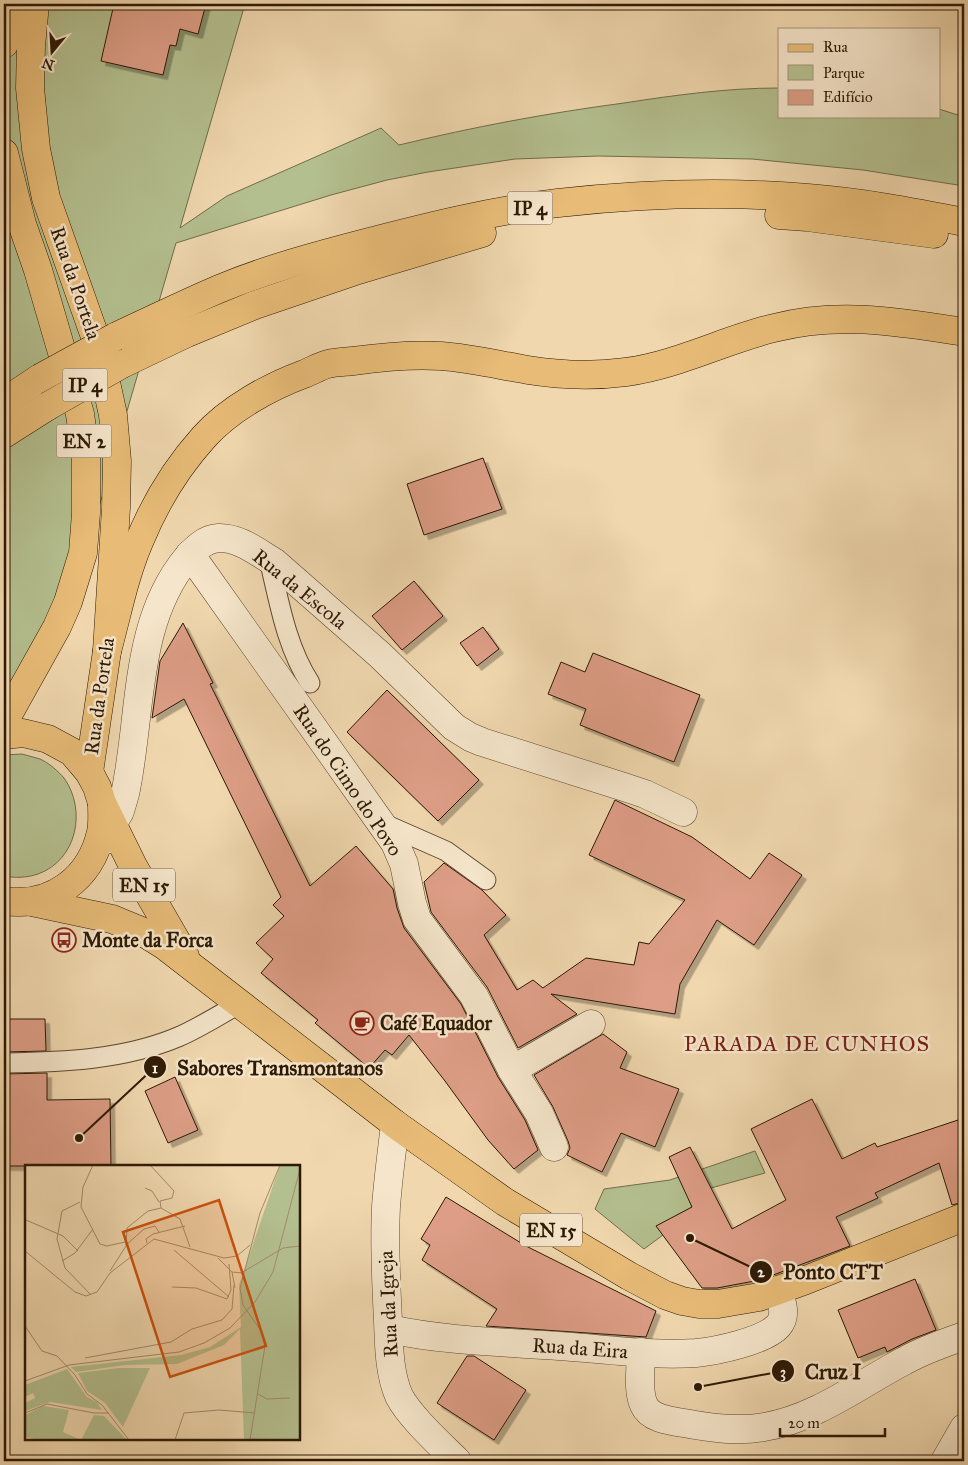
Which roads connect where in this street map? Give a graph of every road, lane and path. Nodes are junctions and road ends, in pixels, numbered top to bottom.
1 (11, 4) edge
2 (35, 4) edge
3 (4, 44) edge
4 (4, 153) edge
5 (964, 222) edge
6 (964, 240) edge
7 (964, 332) edge
8 (4, 402) edge
9 (4, 434) edge
10 (190, 554) junction
11 (268, 559) junction
12 (107, 651) junction
13 (310, 683) dead end
14 (4, 722) edge
15 (4, 734) edge
16 (89, 772) junction
17 (683, 812) dead end
18 (107, 814) junction
19 (378, 821) junction
20 (94, 855) joint
21 (486, 880) dead end
22 (4, 901) edge
23 (32, 902) junction
24 (190, 966) junction
25 (239, 1004) junction
26 (591, 1024) dead end
27 (4, 1063) edge
28 (512, 1070) junction
29 (395, 1124) junction
30 (554, 1147) dead end
31 (964, 1217) edge
32 (778, 1290) junction
33 (389, 1329) junction
34 (964, 1336) edge
35 (641, 1352) junction
36 (964, 1428) edge
37 (457, 1461) edge
38 (945, 1461) edge

1 - 3 main road
2 - 12 main road, Rua da Portela / EN 2
4 - 14 main road, Rua da Portela / EN 2
5 - 8 main road, IP 4, bridge
6 - 9 main road, IP 4, bridge
7 - 12 main road
10 - 11 street, Rua da Escola
10 - 18 street, Rua da Escola
10 - 19 street, Rua do Cimo do Povo
11 - 13 lane
11 - 17 street, Rua da Escola
12 - 16 main road, Rua da Portela / EN 2
15 - 16 main road
16 - 18 main road
18 - 20 street, Rua da Escola
18 - 24 main road, EN 15
19 - 21 lane
19 - 28 street, Rua do Cimo do Povo
20 - 23 main road
22 - 23 main road
23 - 24 main road, EN 15
24 - 25 main road, EN 15
25 - 27 lane
25 - 29 main road, EN 15
26 - 28 street
28 - 30 street, Rua do Cimo do Povo
29 - 32 main road, EN 15
29 - 33 street, Rua da Igreja
31 - 32 main road, EN 15
32 - 35 street
33 - 35 street, Rua da Eira
33 - 37 street, Rua da Igreja
34 - 35 street, Rua da Eira
36 - 38 street

